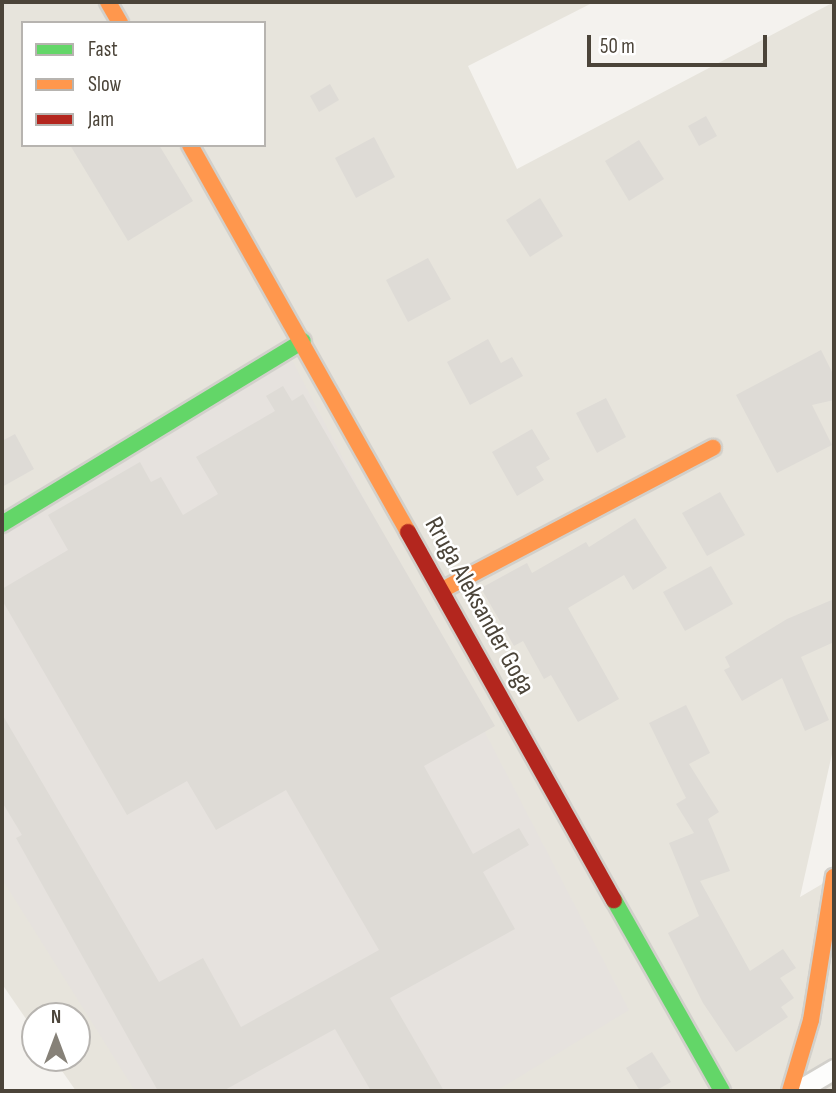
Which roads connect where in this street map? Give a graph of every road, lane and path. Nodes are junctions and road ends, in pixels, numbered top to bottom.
1 (108, 2) edge
2 (119, 21) edge
3 (191, 147) edge
4 (303, 341) junction
5 (713, 448) dead end
6 (2, 524) edge
7 (442, 590) junction
8 (834, 877) edge
9 (834, 1069) edge
10 (722, 1091) edge
11 (790, 1091) edge
12 (797, 1091) edge

1 - 2 main road
3 - 4 main road, Rruga Aleksander Goga
4 - 6 main road
4 - 7 main road, Rruga Aleksander Goga
5 - 7 main road
7 - 10 main road, Rruga Aleksander Goga
8 - 11 main road
9 - 12 street

